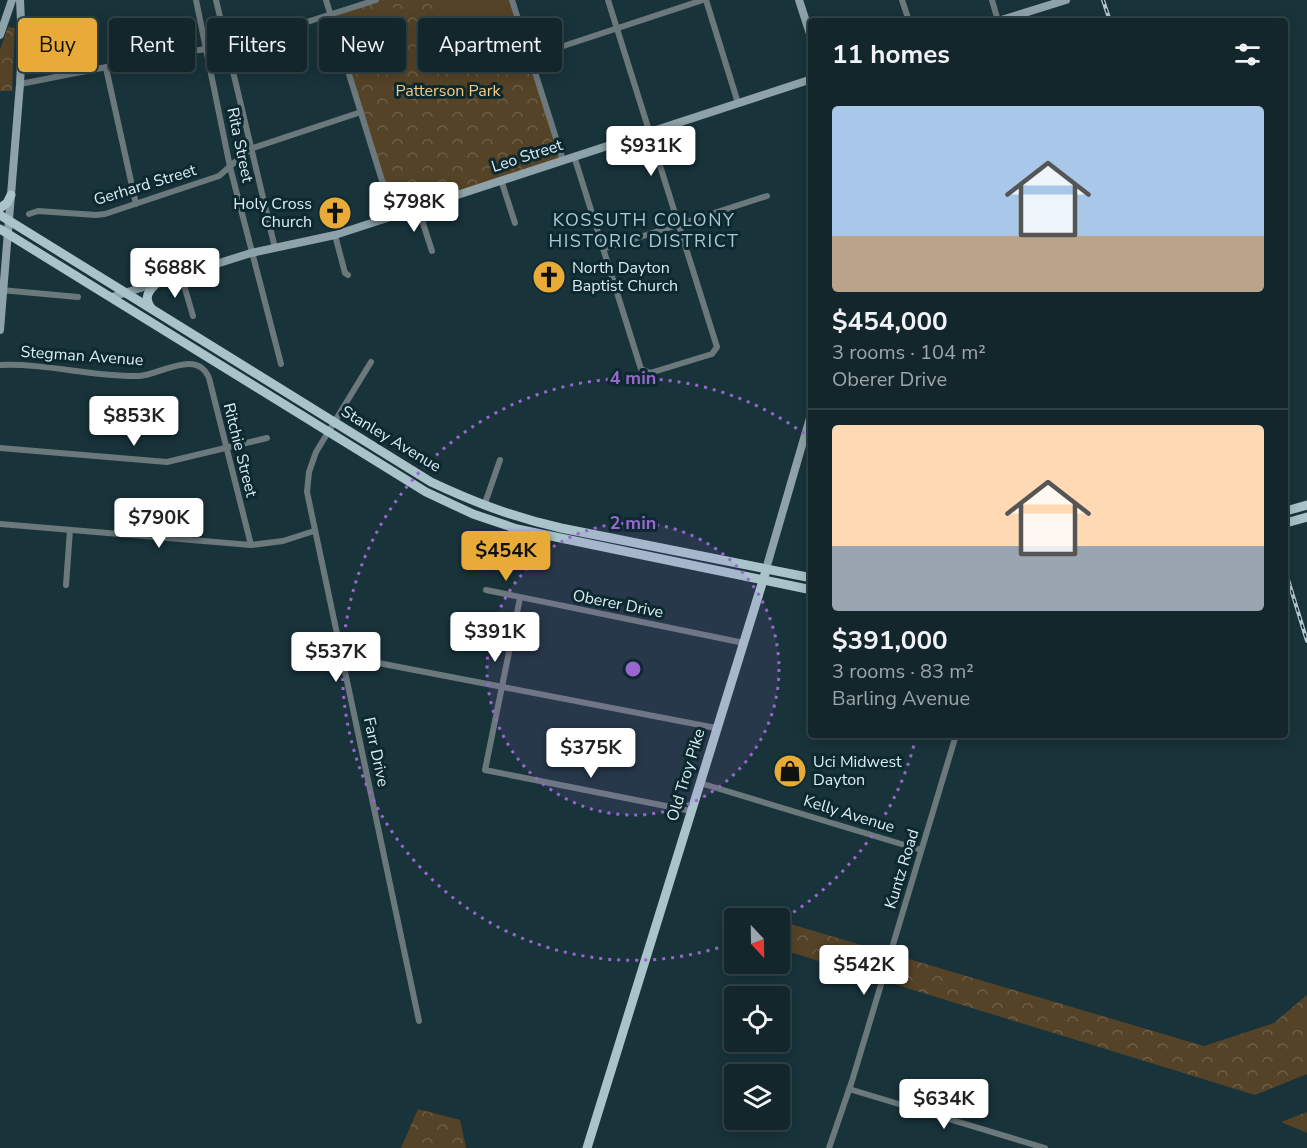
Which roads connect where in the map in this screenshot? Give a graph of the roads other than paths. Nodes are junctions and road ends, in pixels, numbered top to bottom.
1 (12, 0) edge
2 (20, 0) edge
3 (196, 0) edge
4 (216, 0) edge
5 (326, 0) edge
6 (376, 0) edge
7 (512, 0) edge
8 (608, 0) edge
9 (705, 0) edge
10 (902, 0) edge
11 (992, 0) edge
12 (1066, 0) edge
13 (803, 1) edge
14 (330, 15) junction
15 (21, 18) edge
16 (220, 18) edge
17 (518, 18) edge
18 (908, 18) edge
19 (997, 18) edge
20 (1008, 18) edge
21 (307, 22) edge
22 (808, 23) edge
23 (4, 24) junction
24 (18, 24) edge
25 (617, 28) junction
26 (0, 35) edge
27 (562, 46) edge
28 (206, 51) junction
29 (106, 68) junction
30 (20, 72) edge
31 (232, 72) edge
32 (535, 72) edge
33 (808, 80) edge
34 (20, 84) junction
35 (738, 103) junction
36 (361, 111) junction
37 (650, 132) junction
38 (250, 149) junction
39 (574, 156) junction
40 (563, 160) junction
41 (230, 166) junction
42 (501, 180) junction
43 (11, 195) junction
44 (767, 196) dead end
45 (136, 204) junction
46 (0, 208) edge
47 (418, 208) junction
48 (29, 214) dead end
49 (0, 215) edge
50 (393, 216) junction
51 (9, 221) junction
52 (515, 223) dead end
53 (679, 225) junction
54 (4, 231) edge
55 (335, 235) junction
56 (275, 248) junction
57 (603, 249) junction
58 (432, 251) dead end
59 (251, 253) junction
60 (348, 274) dead end
61 (181, 275) junction
62 (158, 282) junction
63 (2, 291) edge
64 (126, 292) junction
65 (78, 297) dead end
66 (112, 297) junction
67 (151, 308) junction
68 (193, 316) dead end
69 (0, 330) edge
70 (371, 362) dead end
71 (281, 364) dead end
72 (0, 365) edge
73 (197, 365) joint
74 (334, 422) junction
75 (808, 425) edge
76 (328, 431) junction
77 (267, 438) dead end
78 (225, 447) junction
79 (0, 448) edge
80 (500, 460) dead end
81 (1307, 505) edge
82 (484, 506) junction
83 (1290, 510) edge
84 (1307, 517) edge
85 (1288, 522) edge
86 (0, 524) edge
87 (70, 530) junction
88 (314, 531) junction
89 (251, 546) junction
90 (766, 569) junction
91 (808, 577) edge
92 (763, 580) junction
93 (66, 585) dead end
94 (808, 589) edge
95 (486, 590) dead end
96 (520, 598) junction
97 (744, 643) junction
98 (342, 656) junction
99 (502, 687) junction
100 (716, 728) junction
101 (955, 738) edge
102 (699, 783) junction
103 (691, 811) junction
104 (921, 850) junction
105 (420, 1021) dead end
106 (849, 1089) junction
107 (587, 1148) edge
108 (830, 1148) edge
109 (1045, 1148) edge

1 - 23 street
2 - 15 street
3 - 28 street, Rita Street
4 - 16 street, Rita Street
5 - 14 street
6 - 14 street
7 - 17 street
8 - 25 street
9 - 25 street
9 - 35 street
10 - 18 street
11 - 19 street
12 - 20 street
13 - 22 street
14 - 21 street
14 - 36 street
23 - 24 street
23 - 26 street
25 - 27 street
25 - 37 street
28 - 29 street
28 - 41 street, Rita Street
29 - 34 street
29 - 45 street
30 - 34 street
31 - 38 street, Rita Street
32 - 40 street
33 - 35 street, Leo Street
34 - 43 street
35 - 37 street, Leo Street
36 - 38 street
36 - 50 street
37 - 39 street, Leo Street
37 - 53 street
38 - 41 street, Gerhard Street
38 - 56 street, Rita Street
39 - 40 street, Leo Street
39 - 57 street
40 - 42 street, Leo Street
41 - 45 street, Gerhard Street
41 - 59 street, Rita Street
42 - 47 street, Leo Street
42 - 52 street
43 - 46 main road
43 - 51 street
44 - 53 street
45 - 48 street, Gerhard Street
47 - 50 street, Leo Street
47 - 58 street
49 - 51 main road, Stanley Avenue
50 - 55 street, Leo Street
51 - 54 street
51 - 64 main road, Stanley Avenue
53 - 57 street
53 - 57 street
54 - 63 street
54 - 66 main road, Stanley Avenue
55 - 56 street, Leo Street
55 - 60 street
56 - 59 street, Leo Street
59 - 61 street, Leo Street
59 - 71 street, Rita Street
61 - 62 street, Leo Street
61 - 68 street
62 - 64 street, Leo Street
62 - 67 main road
63 - 65 street
63 - 69 street
64 - 66 street, Leo Street
64 - 67 main road, Stanley Avenue
66 - 76 main road, Stanley Avenue
67 - 74 main road, Stanley Avenue
70 - 74 street, Farr Drive
72 - 73 street, Stegman Avenue
73 - 78 street, Ritchie Street
74 - 76 street, Farr Drive
74 - 82 main road, Stanley Avenue
75 - 90 street, Old Troy Pike
76 - 88 street, Farr Drive
76 - 92 main road, Stanley Avenue
77 - 78 street
78 - 79 street
78 - 89 street, Ritchie Street
80 - 82 street
81 - 83 main road
82 - 90 main road, Stanley Avenue
84 - 85 main road
86 - 87 street
87 - 89 street
87 - 93 street
88 - 89 street
88 - 98 street, Farr Drive
90 - 91 main road, Stanley Avenue
90 - 92 main road, Old Troy Pike
92 - 94 main road, Stanley Avenue
92 - 97 main road, Old Troy Pike
95 - 96 street, Oberer Drive
96 - 97 street, Oberer Drive
96 - 99 street
97 - 100 main road, Old Troy Pike
98 - 99 street
98 - 105 street, Farr Drive
99 - 100 street
99 - 103 street
100 - 102 main road, Old Troy Pike
101 - 104 street, Kuntz Road
102 - 103 main road, Old Troy Pike
102 - 104 street, Kelly Avenue
103 - 107 main road, Old Troy Pike
104 - 106 street, Kuntz Road
106 - 108 street, Kuntz Road
106 - 109 street

